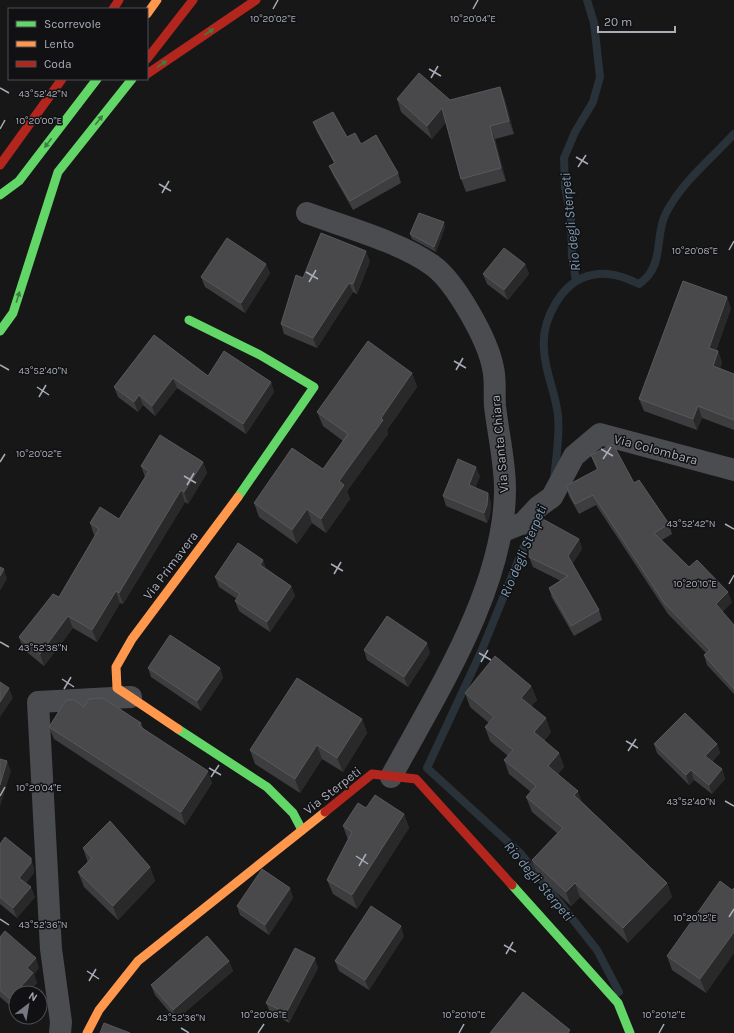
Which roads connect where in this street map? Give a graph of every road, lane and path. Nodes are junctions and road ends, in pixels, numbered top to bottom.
1 (157, 0) edge
2 (193, 0) edge
3 (256, 0) edge
4 (148, 13) edge
5 (148, 58) edge
6 (148, 73) edge
7 (61, 80) edge
8 (96, 80) edge
9 (131, 80) edge
10 (138, 80) edge
11 (123, 90) junction
12 (0, 165) edge
13 (0, 196) edge
14 (307, 214) dead end
15 (189, 320) dead end
16 (0, 331) edge
17 (734, 470) edge
18 (501, 532) junction
19 (132, 697) junction
20 (391, 776) junction
21 (302, 830) junction
22 (60, 1033) edge
23 (87, 1033) edge
24 (630, 1033) edge

1 - 4 main road
2 - 5 main road
6 -> 3 main road
7 - 12 main road
8 -> 13 main road
9 - 11 main road
10 - 11 main road
16 -> 11 main road
14 - 18 street, Via Santa Chiara
15 - 19 main road, Via Primavera
17 - 18 street, Via Colombara
18 - 20 street, Via Santa Chiara
19 - 21 main road, Via Primavera
19 - 22 street
20 - 21 main road, Via Sterpeti
20 - 24 main road, Via Sterpeti
21 - 23 main road, Via Sterpeti

